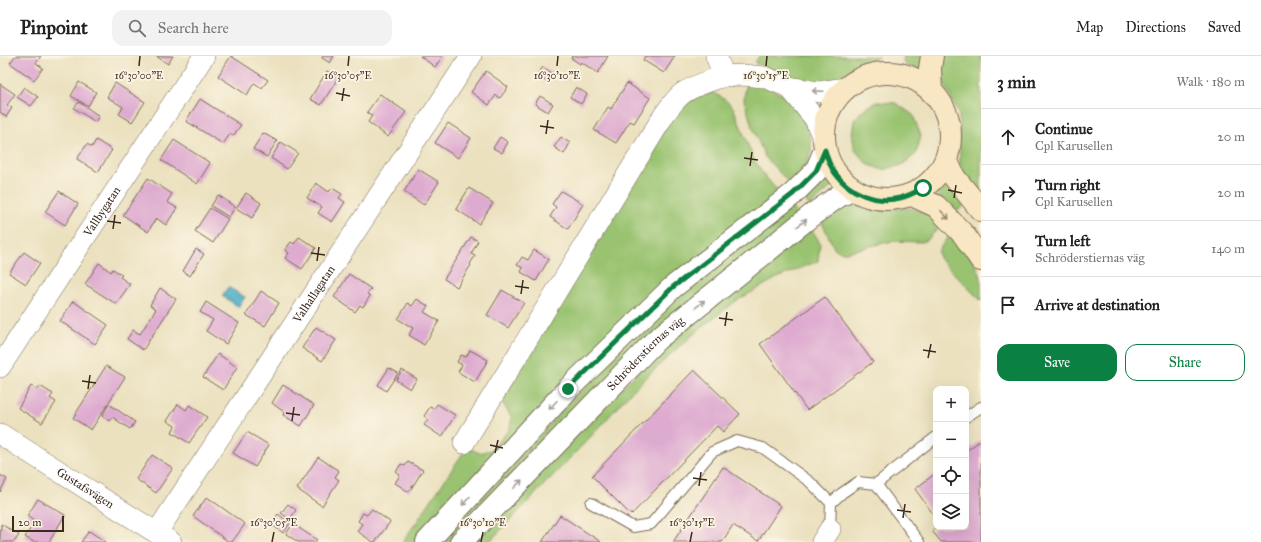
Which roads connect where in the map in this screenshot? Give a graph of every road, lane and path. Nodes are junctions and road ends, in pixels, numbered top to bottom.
1 (204, 56) edge
2 (471, 56) edge
3 (716, 56) edge
4 (932, 56) edge
5 (891, 64) edge
6 (724, 76) junction
7 (789, 88) junction
8 (846, 88) junction
9 (931, 91) junction
10 (824, 144) junction
11 (946, 159) junction
12 (852, 190) junction
13 (912, 194) junction
14 (981, 210) edge
15 (981, 260) edge
16 (0, 367) edge
17 (981, 407) edge
18 (969, 415) edge
19 (0, 434) edge
20 (933, 439) edge
21 (464, 443) dead end
22 (876, 484) junction
23 (591, 503) dead end
24 (831, 503) junction
25 (826, 535) edge
26 (164, 537) edge
27 (427, 542) edge
28 (462, 542) edge
29 (919, 542) edge

1 - 16 street, Vallbygatan
2 - 26 street, Valhallagatan
3 - 6 street
4 - 9 main road
5 - 8 main road
5 - 9 main road
6 - 7 street
6 - 21 street
8 -> 7 street
7 - 10 street
8 - 10 main road
9 - 11 main road
10 - 12 main road
10 -> 27 street
11 - 13 main road
11 - 14 main road
12 - 13 main road
28 -> 12 street, Schröderstiernas väg
13 -> 15 main road
17 - 18 lane
19 - 26 street, Gustafsvägen
20 - 22 lane
22 - 24 lane
22 - 29 lane
23 - 24 lane
24 - 25 lane

